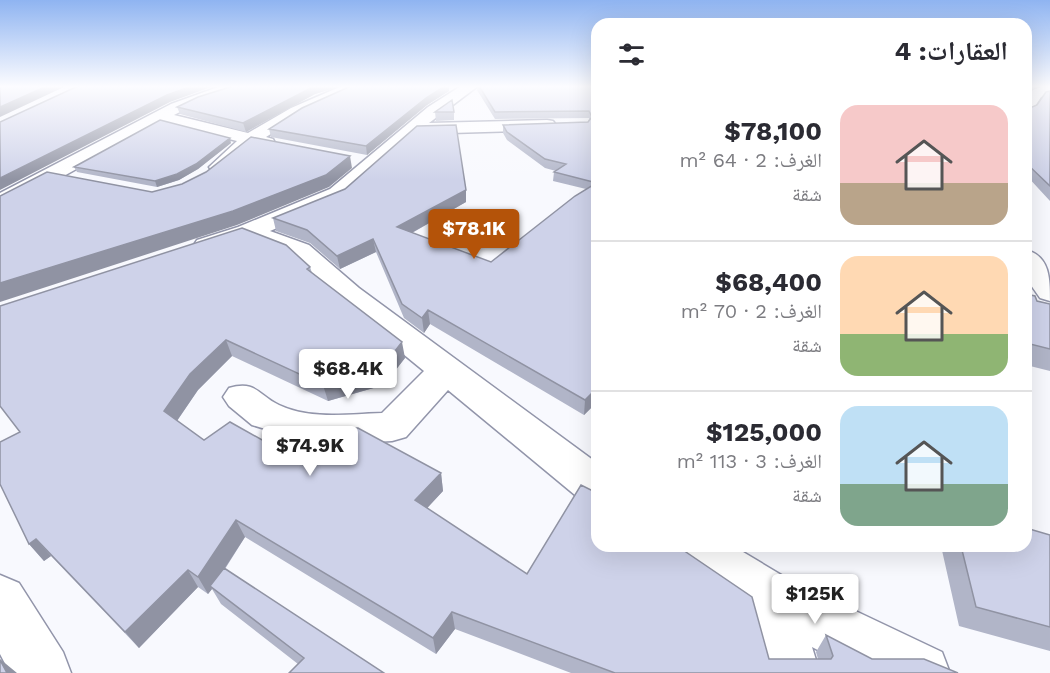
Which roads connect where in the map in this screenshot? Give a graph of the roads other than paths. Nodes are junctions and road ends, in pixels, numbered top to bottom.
1 (160, 117) edge
2 (162, 117) edge
3 (286, 117) edge
4 (426, 117) edge
5 (559, 124) edge
6 (413, 129) junction
7 (249, 140) junction
8 (283, 146) edge
9 (50, 175) junction
10 (202, 179) edge
11 (83, 181) edge
12 (0, 202) edge
13 (247, 232) junction
14 (183, 254) edge
15 (1032, 266) edge
16 (1050, 292) edge
17 (1032, 310) edge
18 (1050, 314) edge
19 (445, 370) junction
20 (242, 397) dead end
21 (591, 482) edge
22 (699, 552) edge
23 (769, 597) junction
24 (0, 601) edge
25 (42, 673) edge
26 (791, 673) edge
27 (921, 673) edge

1 - 9 street
2 - 7 street
3 - 7 street
4 - 6 street
5 - 6 street
6 - 13 street
7 - 8 street
7 - 10 street
9 - 11 street
9 - 12 street
13 - 14 street
13 - 19 street
15 - 16 street
17 - 18 street
19 - 20 street
19 - 21 street
22 - 23 street
23 - 26 street
23 - 27 street
24 - 25 street

